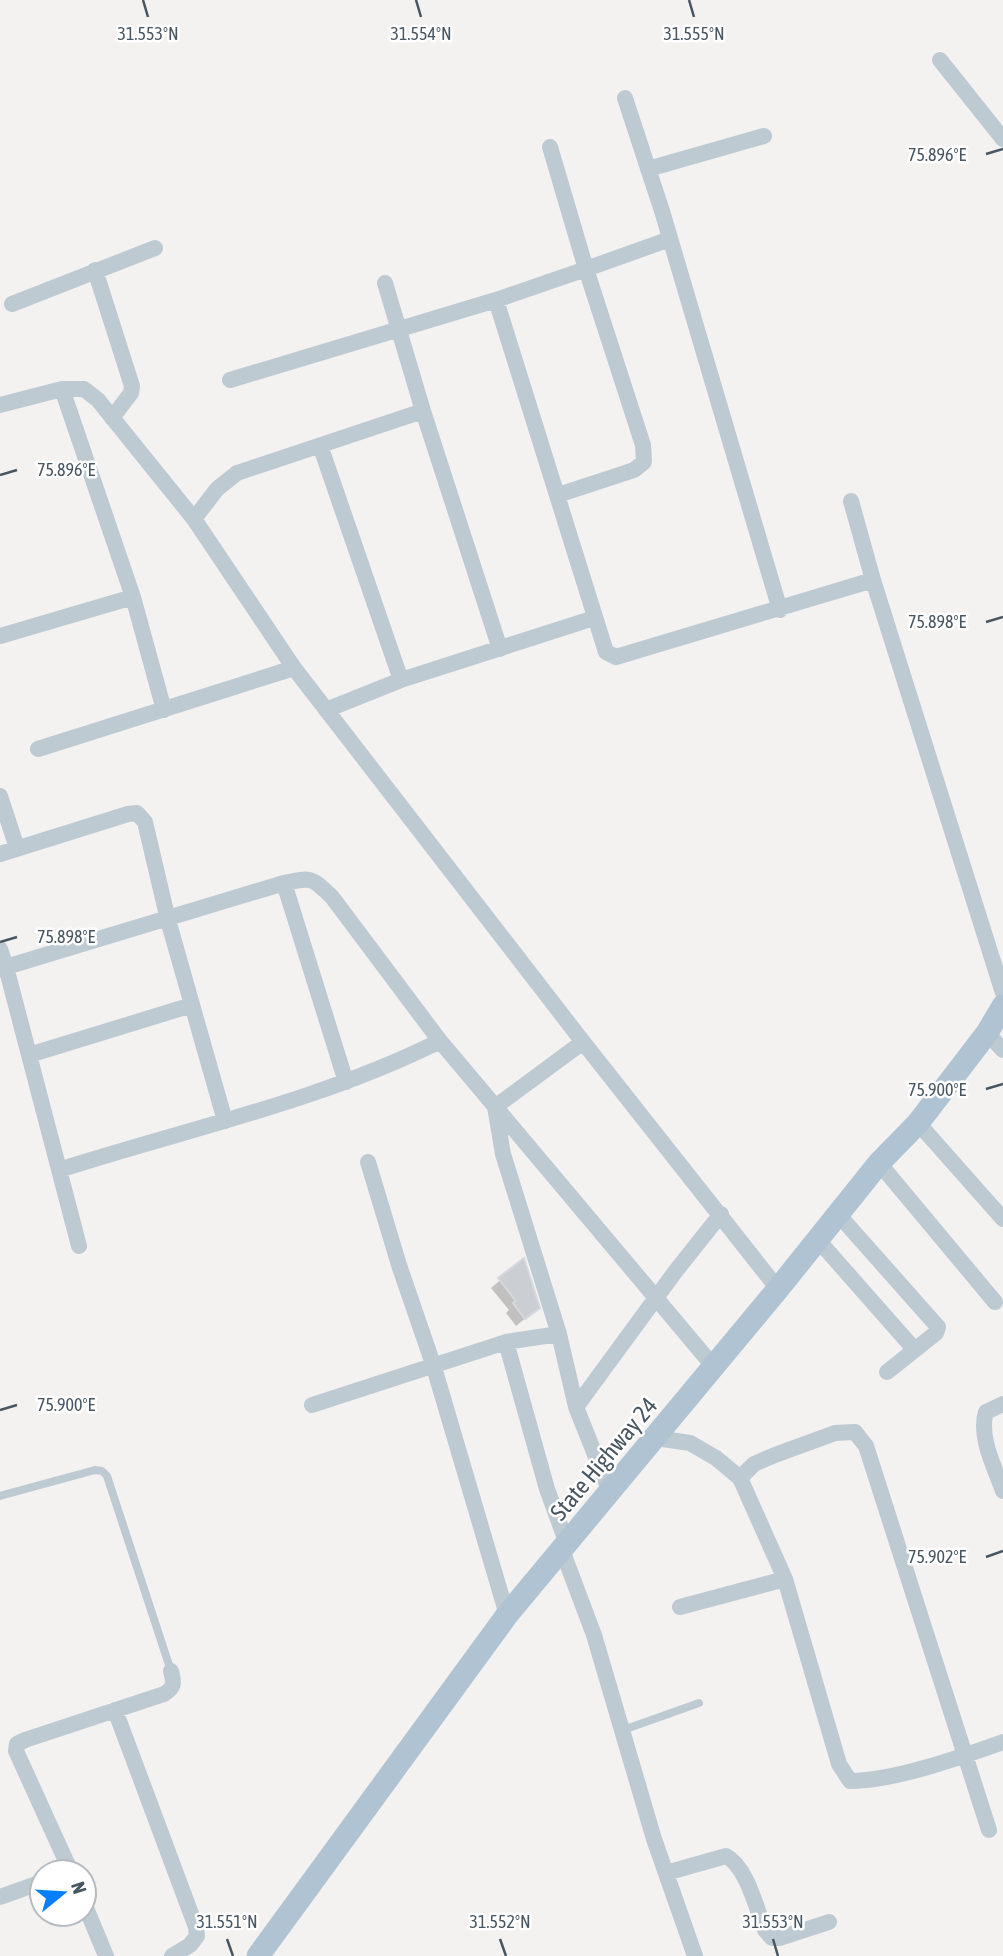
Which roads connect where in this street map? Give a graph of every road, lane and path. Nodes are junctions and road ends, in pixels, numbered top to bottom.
1 (940, 60) dead end
2 (625, 98) dead end
3 (1000, 129) edge
4 (764, 136) dead end
5 (550, 147) dead end
6 (648, 169) junction
7 (670, 239) junction
8 (155, 248) dead end
9 (586, 269) junction
10 (95, 270) junction
11 (385, 283) dead end
12 (496, 300) junction
13 (12, 304) dead end
14 (399, 328) junction
15 (230, 380) dead end
16 (62, 389) junction
17 (0, 405) edge
18 (424, 411) junction
19 (112, 418) junction
20 (320, 445) junction
21 (558, 495) junction
22 (851, 501) dead end
23 (194, 519) junction
24 (873, 580) junction
25 (133, 597) junction
26 (780, 610) junction
27 (594, 618) junction
28 (0, 636) edge
29 (500, 649) junction
30 (294, 668) junction
31 (401, 680) junction
32 (326, 709) junction
33 (163, 710) junction
34 (38, 749) dead end
35 (0, 796) edge
36 (16, 848) junction
37 (0, 853) edge
38 (284, 883) junction
39 (168, 920) junction
40 (0, 949) edge
41 (3, 968) edge
42 (1003, 993) edge
43 (192, 1005) junction
44 (1003, 1006) edge
45 (987, 1032) junction
46 (440, 1041) junction
47 (583, 1042) junction
48 (1003, 1049) edge
49 (29, 1055) junction
50 (345, 1082) junction
51 (495, 1107) junction
52 (225, 1121) junction
53 (918, 1123) junction
54 (368, 1162) dead end
55 (879, 1163) junction
56 (59, 1170) junction
57 (837, 1213) junction
58 (721, 1214) junction
59 (1003, 1219) edge
60 (818, 1240) junction
61 (79, 1246) dead end
62 (778, 1289) junction
63 (656, 1298) junction
64 (995, 1302) dead end
65 (559, 1334) junction
66 (506, 1342) junction
67 (914, 1349) junction
68 (433, 1364) junction
69 (714, 1367) junction
70 (887, 1372) dead end
71 (1003, 1404) edge
72 (312, 1405) dead end
73 (576, 1407) junction
74 (656, 1438) junction
75 (740, 1478) junction
76 (1003, 1491) edge
77 (610, 1492) junction
78 (0, 1496) edge
79 (565, 1547) junction
80 (785, 1579) junction
81 (680, 1607) dead end
82 (507, 1615) junction
83 (171, 1671) joint
84 (699, 1703) dead end
85 (116, 1710) junction
86 (623, 1730) junction
87 (1003, 1742) edge
88 (966, 1755) junction
89 (989, 1830) dead end
90 (65, 1858) edge
91 (666, 1873) junction
92 (28, 1886) edge
93 (1, 1894) edge
94 (829, 1922) dead end
95 (94, 1928) edge
96 (106, 1956) edge
97 (172, 1956) edge
98 (258, 1956) edge
99 (695, 1956) edge

1 - 3 street
2 - 6 street
4 - 6 street
5 - 9 street
6 - 7 street
7 - 9 street
7 - 26 street
8 - 10 street
9 - 12 street
9 - 21 street
10 - 13 street
10 - 19 street
11 - 14 street
12 - 14 street
12 - 21 street
14 - 15 street
14 - 18 street
16 - 17 street
16 - 19 street
16 - 25 street
18 - 20 street
18 - 29 street
19 - 23 street
20 - 23 street
20 - 31 street
21 - 27 street
22 - 24 street
23 - 30 street
24 - 26 street
24 - 42 street
25 - 28 street
25 - 33 street
26 - 27 street
27 - 29 street
29 - 31 street
30 - 32 street
30 - 33 street
31 - 32 street
32 - 47 street
33 - 34 street
35 - 36 street
36 - 37 street
36 - 39 street
38 - 39 street
38 - 46 street
38 - 50 street
39 - 41 street
39 - 43 street
40 - 41 street
41 - 49 street
43 - 49 street
43 - 52 street
44 - 45 main road, State Highway 24
45 - 48 street
45 - 53 main road, State Highway 24
46 - 50 street
46 - 51 street
47 - 51 street
47 - 58 street
49 - 56 street
50 - 52 street
51 - 63 street
51 - 65 street
52 - 56 street
53 - 55 main road, State Highway 24
53 - 59 street
54 - 68 street
55 - 57 main road, State Highway 24
55 - 64 street
56 - 61 street
57 - 60 main road, State Highway 24
57 - 67 street
58 - 62 street
58 - 63 street
60 - 62 main road, State Highway 24
60 - 67 street
62 - 69 main road, State Highway 24
63 - 69 street
63 - 73 street
65 - 66 street
65 - 73 street
66 - 68 street
66 - 79 street
67 - 70 street
68 - 72 street
68 - 82 street
69 - 74 main road, State Highway 24
71 - 76 street
73 - 77 street
74 - 75 street
74 - 77 main road, State Highway 24
75 - 80 street
75 - 88 street
77 - 79 main road, State Highway 24
78 - 83 lane
79 - 82 main road, State Highway 24
79 - 86 street
80 - 81 street
80 - 88 street
82 - 98 main road, State Highway 24
83 - 85 street
84 - 86 lane
85 - 90 street
85 - 97 street
86 - 91 street
87 - 88 street
88 - 89 street
91 - 94 street
91 - 99 street
92 - 93 street
95 - 96 street

